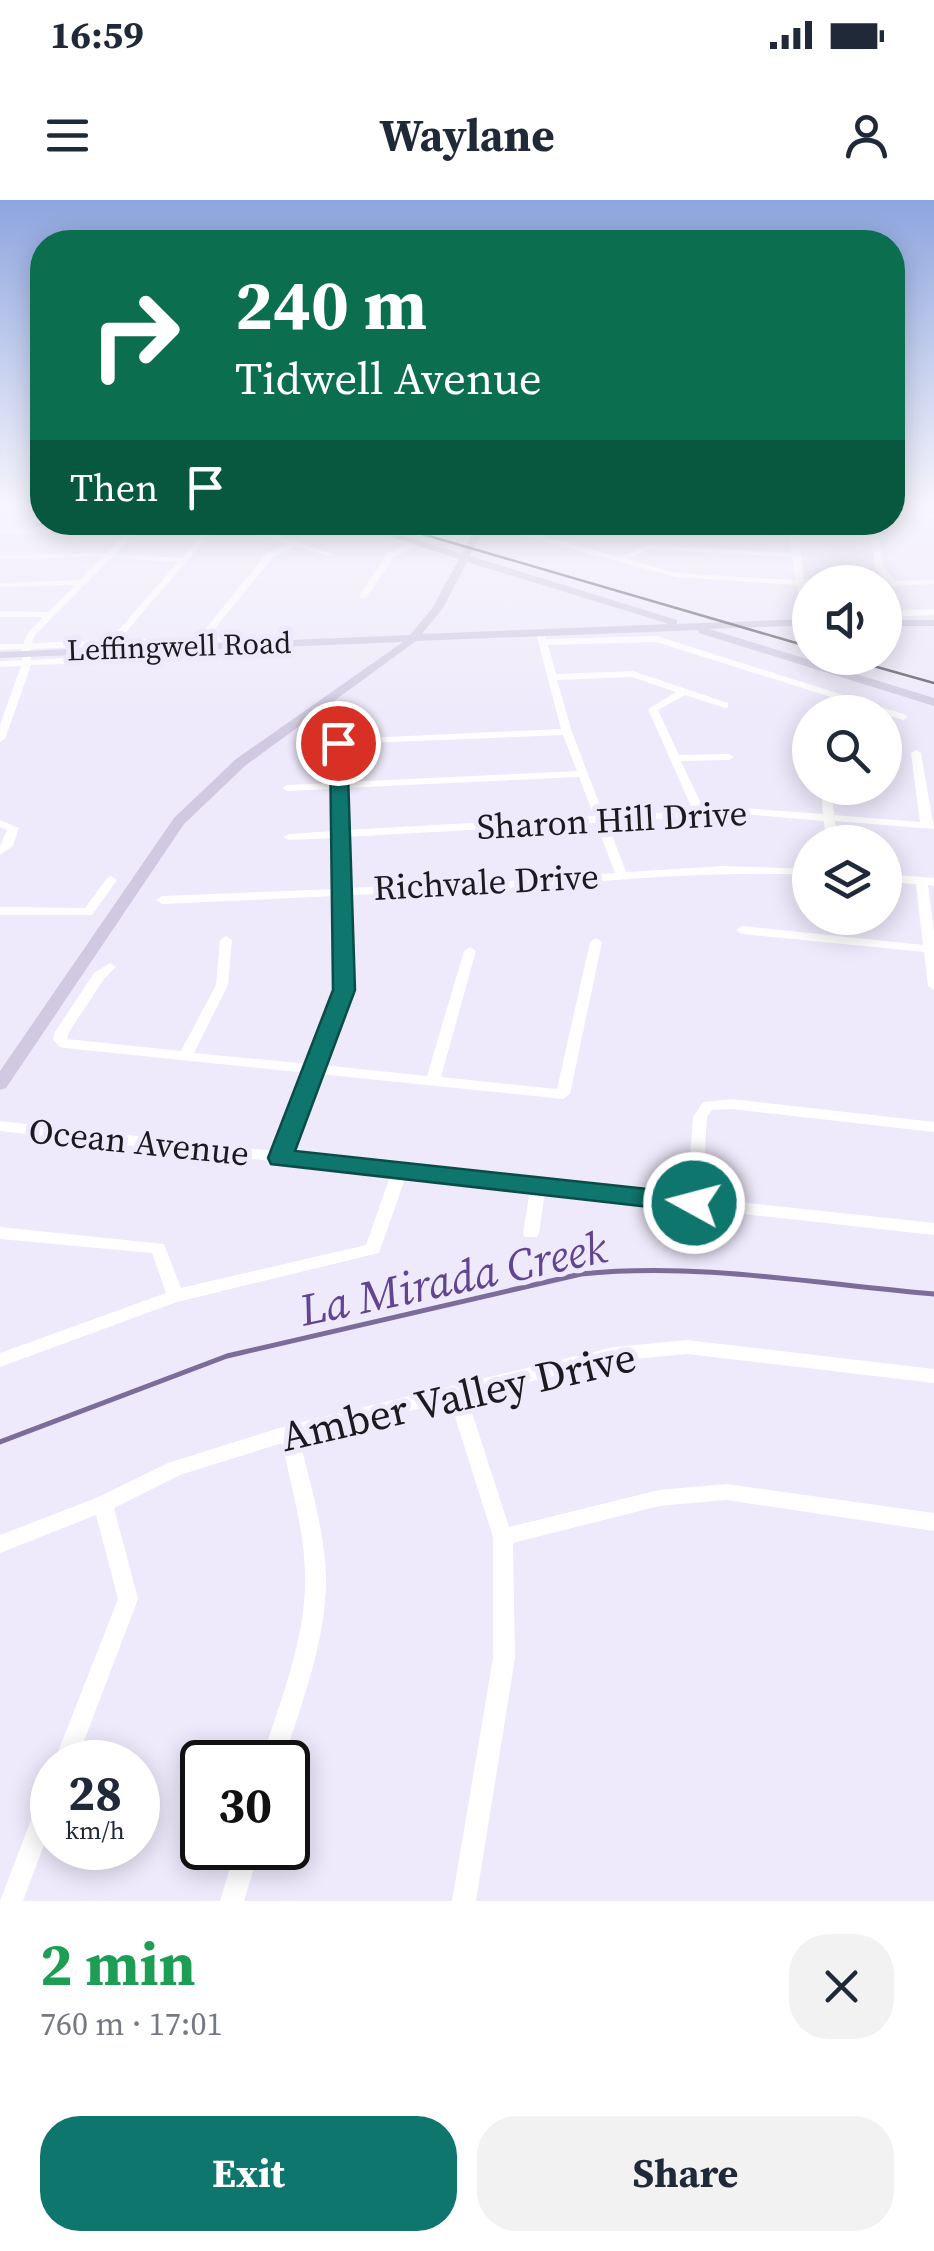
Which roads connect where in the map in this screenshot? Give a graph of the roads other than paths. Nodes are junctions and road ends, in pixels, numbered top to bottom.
1 (66, 582) edge
2 (81, 582) edge
3 (162, 582) edge
4 (247, 582) edge
5 (373, 582) edge
6 (452, 582) edge
7 (545, 582) edge
8 (549, 582) edge
9 (735, 582) edge
10 (0, 584) edge
11 (734, 593) dead end
12 (363, 596) dead end
13 (636, 611) junction
14 (0, 614) edge
15 (50, 615) junction
16 (934, 618) edge
17 (902, 619) edge
18 (792, 623) edge
19 (792, 624) edge
20 (697, 627) junction
21 (636, 628) junction
22 (742, 629) junction
23 (718, 630) junction
24 (541, 637) junction
25 (245, 638) dead end
26 (202, 639) junction
27 (412, 639) junction
28 (112, 643) junction
29 (370, 643) junction
30 (768, 644) junction
31 (0, 647) edge
32 (792, 651) edge
33 (27, 654) junction
34 (0, 655) edge
35 (66, 661) dead end
36 (385, 662) junction
37 (0, 664) edge
38 (865, 675) edge
39 (553, 677) junction
40 (684, 691) junction
41 (833, 695) edge
42 (0, 698) edge
43 (14, 698) junction
44 (934, 698) edge
45 (724, 704) dead end
46 (567, 732) junction
47 (0, 736) edge
48 (303, 743) dead end
49 (338, 743) junction
50 (916, 753) dead end
51 (729, 757) dead end
52 (676, 758) junction
53 (581, 774) junction
54 (338, 786) junction
55 (287, 788) dead end
56 (828, 805) edge
57 (699, 812) junction
58 (829, 818) junction
59 (598, 820) junction
60 (0, 823) edge
61 (830, 825) edge
62 (930, 826) edge
63 (342, 836) junction
64 (289, 837) dead end
65 (0, 852) edge
66 (792, 871) edge
67 (621, 874) junction
68 (110, 880) dead end
69 (902, 880) edge
70 (928, 882) edge
71 (342, 889) junction
72 (162, 900) dead end
73 (0, 911) edge
74 (742, 930) dead end
75 (226, 940) dead end
76 (596, 942) dead end
77 (930, 948) junction
78 (470, 951) dead end
79 (110, 966) dead end
80 (934, 986) edge
81 (184, 1057) junction
82 (315, 1069) junction
83 (433, 1081) junction
84 (0, 1084) edge
85 (563, 1094) joint
86 (0, 1126) edge
87 (934, 1127) edge
88 (280, 1158) junction
89 (400, 1172) junction
90 (538, 1185) junction
91 (694, 1203) junction
92 (934, 1228) edge
93 (0, 1233) edge
94 (531, 1233) dead end
95 (175, 1296) junction
96 (0, 1360) edge
97 (934, 1376) edge
98 (457, 1394) junction
99 (289, 1433) junction
100 (103, 1504) junction
101 (934, 1522) edge
102 (503, 1537) junction
103 (0, 1544) edge
104 (74, 1740) edge
105 (279, 1740) edge
106 (30, 1851) edge
107 (241, 1870) edge
108 (11, 1901) edge
109 (232, 1901) edge
110 (464, 1901) edge

1 - 10 street
2 - 15 street
3 - 28 street
4 - 26 street
5 - 12 street
6 - 27 main road
7 - 13 main road
8 - 20 main road
9 - 11 street
13 - 20 main road
13 - 21 main road
14 - 15 street
15 - 33 street
16 - 17 main road
18 - 20 main road, Leffingwell Road
19 - 22 main road, Leffingwell Road
20 - 21 main road, Leffingwell Road
20 - 23 main road, Leffingwell Road
20 - 24 main road, Leffingwell Road
20 - 44 main road
21 - 24 main road, Leffingwell Road
22 - 23 main road, Leffingwell Road
22 - 30 main road
23 - 30 main road
24 - 27 main road, Leffingwell Road
24 - 39 street
24 - 41 street
25 - 26 street, Leffingwell Road
26 - 28 street, Leffingwell Road
27 - 29 main road, Leffingwell Road
27 - 33 main road, Leffingwell Road
27 - 36 main road
28 - 33 street, Leffingwell Road
29 - 33 main road, Leffingwell Road
29 - 36 main road
30 - 32 main road
31 - 33 street, Leffingwell Road
33 - 34 main road, Leffingwell Road
33 - 35 street, Leffingwell Road
33 - 37 street, Leffingwell Road
33 - 43 street
36 - 84 main road
38 - 44 main road
39 - 40 street
39 - 46 street
40 - 45 street
40 - 52 street
42 - 43 street
43 - 47 street
46 - 49 street
46 - 53 street
48 - 49 street
49 - 54 street
50 - 62 street
51 - 52 street
52 - 57 street
53 - 54 street
53 - 59 street
54 - 55 street
54 - 63 street
56 - 58 street
57 - 58 street, Sharon Hill Drive
57 - 59 street, Sharon Hill Drive
58 - 61 street
58 - 62 street, Sharon Hill Drive
59 - 63 street, Sharon Hill Drive
59 - 67 street
60 - 65 street
63 - 64 street, Sharon Hill Drive
63 - 71 street
66 - 67 street, Richvale Drive
67 - 71 street, Richvale Drive
68 - 73 street
69 - 70 street
70 - 77 street
71 - 72 street, Richvale Drive
71 - 82 street
74 - 77 street
75 - 81 street
76 - 85 street
77 - 80 street
78 - 83 street
79 - 81 street
81 - 82 street
82 - 83 street
82 - 88 street
83 - 85 street
86 - 88 street, Ocean Avenue
87 - 91 street
88 - 89 street, Ocean Avenue
89 - 90 street, Ocean Avenue
89 - 95 street
90 - 91 street, Ocean Avenue
90 - 94 street
91 - 92 street, Ocean Avenue
93 - 95 street
95 - 96 street
97 - 98 street, Amber Valley Drive
98 - 99 street, Amber Valley Drive
98 - 102 street
99 - 100 street, Amber Valley Drive
99 - 105 street
100 - 103 street, Amber Valley Drive
100 - 104 street
101 - 102 street
102 - 110 street
106 - 108 street
107 - 109 street

